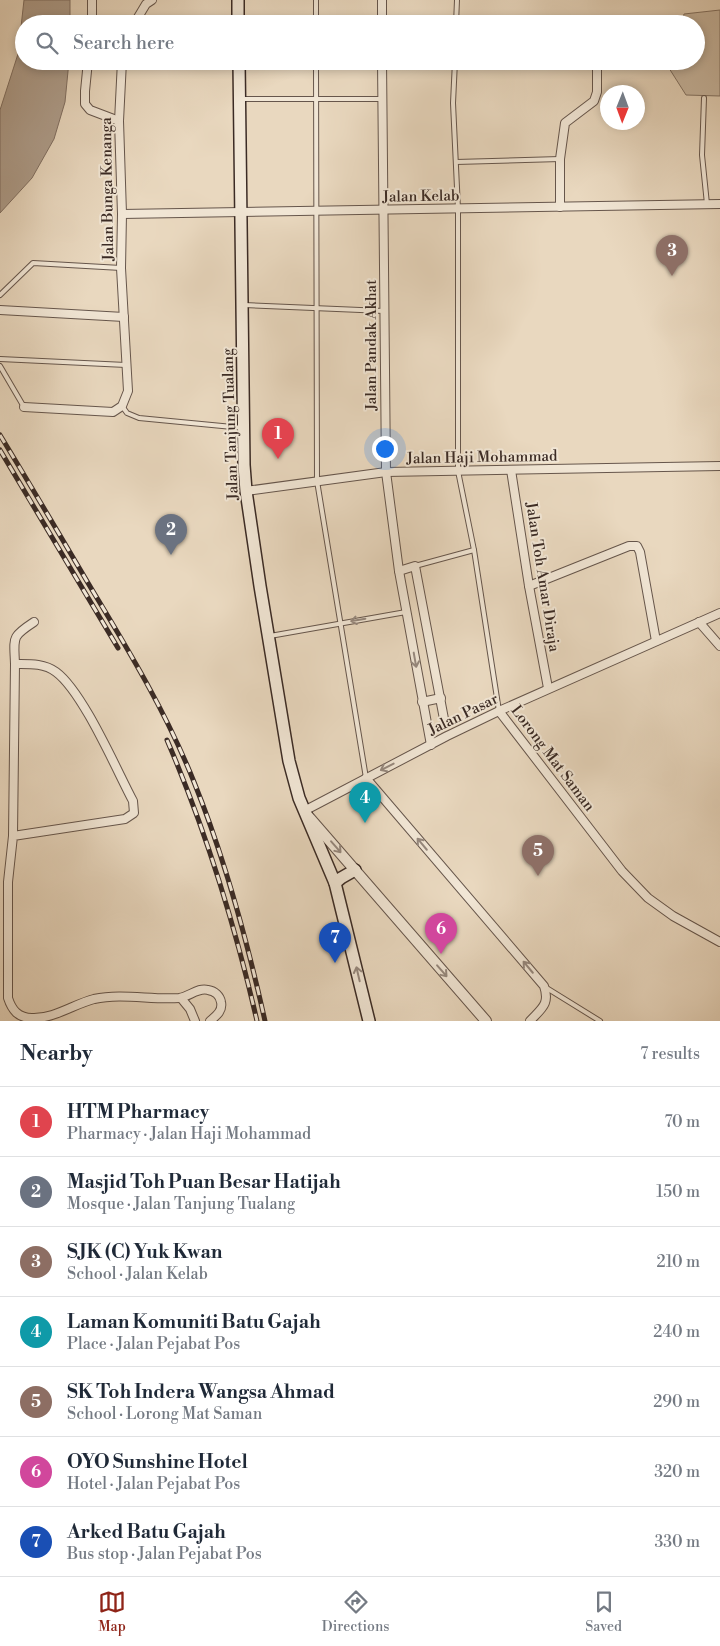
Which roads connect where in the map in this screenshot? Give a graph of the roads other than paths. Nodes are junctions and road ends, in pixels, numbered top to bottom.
1 (92, 0) edge
2 (238, 0) edge
3 (316, 0) edge
4 (382, 0) edge
5 (457, 0) edge
6 (149, 2) edge
7 (92, 15) edge
8 (140, 15) edge
9 (238, 15) edge
10 (316, 15) edge
11 (382, 15) edge
12 (456, 15) edge
13 (87, 70) edge
14 (122, 70) edge
15 (239, 70) edge
16 (316, 70) edge
17 (382, 70) edge
18 (455, 70) edge
19 (597, 70) edge
20 (704, 98) dead end
21 (239, 99) junction
22 (316, 99) junction
23 (383, 99) junction
24 (119, 121) junction
25 (560, 159) junction
26 (456, 162) junction
27 (707, 204) junction
28 (720, 204) edge
29 (560, 206) junction
30 (458, 209) junction
31 (384, 210) junction
32 (316, 211) junction
33 (241, 212) junction
34 (122, 214) junction
35 (121, 268) junction
36 (0, 295) edge
37 (242, 305) junction
38 (316, 308) junction
39 (0, 310) edge
40 (384, 311) junction
41 (124, 317) junction
42 (0, 359) edge
43 (126, 365) junction
44 (0, 366) edge
45 (122, 406) junction
46 (24, 407) joint
47 (244, 428) junction
48 (720, 466) edge
49 (512, 470) junction
50 (458, 471) junction
51 (386, 472) junction
52 (317, 481) junction
53 (246, 491) junction
54 (474, 550) junction
55 (415, 566) junction
56 (398, 571) junction
57 (529, 586) junction
58 (406, 612) junction
59 (720, 613) edge
60 (34, 622) dead end
61 (699, 622) junction
62 (341, 624) junction
63 (268, 636) junction
64 (656, 641) junction
65 (720, 646) edge
66 (15, 664) junction
67 (548, 688) junction
68 (441, 698) junction
69 (422, 702) junction
70 (499, 711) junction
71 (444, 719) dead end
72 (430, 745) junction
73 (366, 778) junction
74 (304, 811) junction
75 (13, 836) junction
76 (356, 870) junction
77 (4, 883) edge
78 (335, 883) junction
79 (720, 942) edge
80 (544, 986) junction
81 (181, 998) junction
82 (475, 1009) junction
83 (195, 1021) edge
84 (210, 1021) edge
85 (369, 1021) edge
86 (478, 1021) edge
87 (486, 1021) edge
88 (530, 1021) edge
89 (600, 1021) edge

1 - 7 street
2 - 9 main road
3 - 10 lane
4 - 11 street
5 - 12 lane
6 - 8 street
13 - 24 street
14 - 24 street, Jalan Bunga Kenanga
15 - 21 main road, Jalan Tanjung Tualang
16 - 22 lane
17 - 23 street, Jalan Pandak Akhat
18 - 26 lane, Lorong Mat Saman
19 - 25 street
20 - 27 lane
21 - 22 lane
21 - 33 main road, Jalan Tanjung Tualang
22 - 23 lane
22 - 32 lane
23 - 31 street, Jalan Pandak Akhat
24 - 34 street, Jalan Bunga Kenanga
25 - 26 lane
25 - 29 street
26 - 30 lane, Lorong Mat Saman
27 - 28 street, Jalan Kelab
27 - 29 street, Jalan Kelab
29 - 30 street, Jalan Kelab
30 - 31 street, Jalan Kelab
30 - 50 lane, Lorong Mat Saman
31 - 32 street, Jalan Kelab
31 - 40 street, Jalan Pandak Akhat
32 - 33 street, Jalan Kelab
32 - 38 lane
33 - 34 street, Jalan Kelab
33 - 37 main road, Jalan Tanjung Tualang
34 - 35 street, Jalan Bunga Kenanga
35 - 36 lane
35 - 41 street, Jalan Bunga Kenanga
37 - 38 lane
37 - 47 main road, Jalan Tanjung Tualang
38 - 40 lane
38 - 52 lane
39 - 41 street
40 - 51 street, Jalan Pandak Akhat
41 - 43 street, Jalan Bunga Kenanga
42 - 43 lane
43 - 45 street, Jalan Bunga Kenanga
44 - 46 lane
45 - 46 street
45 - 47 lane
47 - 53 main road, Jalan Tanjung Tualang
48 - 49 street, Jalan Haji Mohammad
49 - 50 street, Jalan Haji Mohammad
49 - 57 street, Jalan Toh Amar Diraja
50 - 51 street, Jalan Haji Mohammad
50 - 54 lane, Lorong Mat Saman
51 - 52 street, Jalan Haji Mohammad
51 - 56 street, Jalan Pandak Akhat
52 - 53 street, Jalan Haji Mohammad
52 - 62 lane
53 - 63 main road, Jalan Tanjung Tualang
54 - 55 lane
54 - 70 lane, Lorong Mat Saman
55 - 56 street
55 - 68 street
56 - 58 street, Jalan Pandak Akhat
57 - 64 street
57 - 67 street, Jalan Toh Amar Diraja
58 -> 62 lane
58 -> 69 street, Jalan Pandak Akhat
59 - 61 street, Jalan Pasar
60 - 66 street
61 - 64 street, Jalan Pasar
61 - 65 street
62 - 63 lane
62 - 73 lane
63 - 74 main road, Jalan Tanjung Tualang
64 - 67 street, Jalan Pasar
66 - 75 street
66 - 75 street
67 - 70 street, Jalan Pasar
68 - 69 street
68 - 71 street
69 - 72 street, Jalan Pandak Akhat
70 - 72 street, Jalan Pasar
70 - 79 street, Lorong Mat Saman
72 -> 73 street, Jalan Pasar
73 - 74 street, Jalan Pasar
80 -> 73 street
74 -> 76 street
74 - 78 main road, Jalan Tanjung Tualang
75 - 77 street
76 - 78 main road
76 -> 82 street
77 - 81 street
85 -> 78 main road, Jalan Tanjung Tualang
80 - 88 street
80 - 89 lane
81 - 83 street
81 - 84 street
82 - 86 street
82 - 87 street

